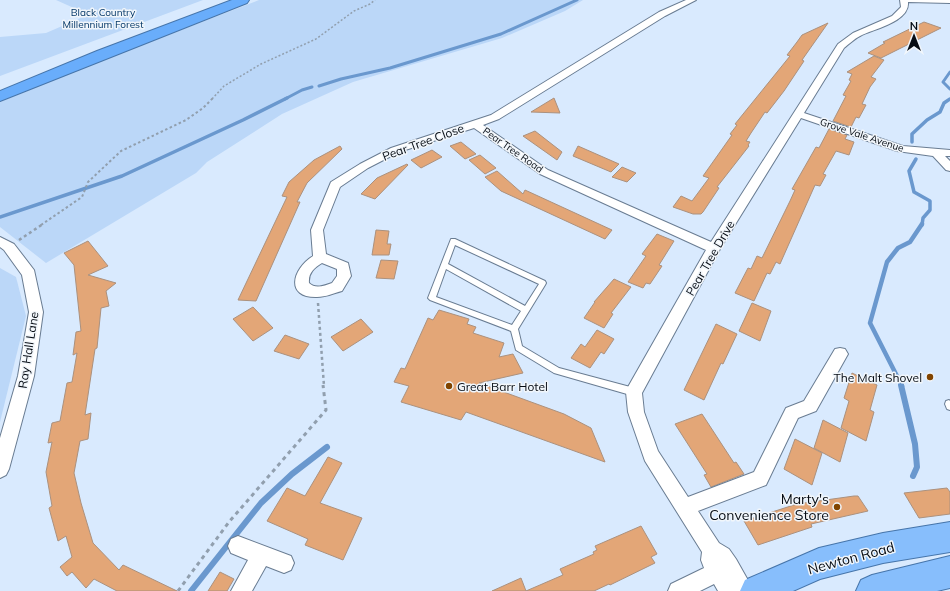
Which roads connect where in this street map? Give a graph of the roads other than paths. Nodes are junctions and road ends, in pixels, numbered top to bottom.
1 (223, 0) edge
2 (243, 0) edge
3 (692, 0) edge
4 (904, 0) edge
5 (950, 1) edge
6 (4, 89) edge
7 (798, 114) junction
8 (476, 124) junction
9 (936, 153) junction
10 (950, 153) edge
11 (950, 168) edge
12 (0, 240) edge
13 (714, 248) junction
14 (320, 258) junction
15 (444, 265) junction
16 (525, 310) junction
17 (514, 329) junction
18 (840, 354) dead end
19 (634, 392) junction
20 (0, 469) edge
21 (685, 507) junction
22 (950, 537) edge
23 (238, 546) dead end
24 (262, 555) junction
25 (284, 563) dead end
26 (723, 569) junction
27 (950, 572) edge
28 (241, 591) edge
29 (678, 591) edge
30 (729, 591) edge
31 (744, 591) edge
32 (756, 591) edge
33 (872, 591) edge

1 - 6 highway
2 - 6 highway
3 - 8 street, Pear Tree Road
4 - 5 street
4 - 7 street, Pear Tree Drive
7 - 9 street, Grove Vale Avenue
7 - 13 street, Pear Tree Drive
8 - 13 street, Pear Tree Road
8 - 14 street, Pear Tree Close
9 - 10 street, Grove Vale Avenue
9 - 11 street
12 - 20 street, Ray Hall Lane
13 - 19 street, Pear Tree Drive
14 - 14 street
15 - 16 lane
15 - 16 lane
15 - 17 lane
16 - 17 lane
17 - 19 lane
18 - 21 street
19 - 21 street
21 - 26 street
22 - 32 highway, Newton Road
23 - 24 street
24 - 25 street
24 - 28 street
26 - 29 street
26 - 30 street
26 - 31 street
27 - 33 highway

